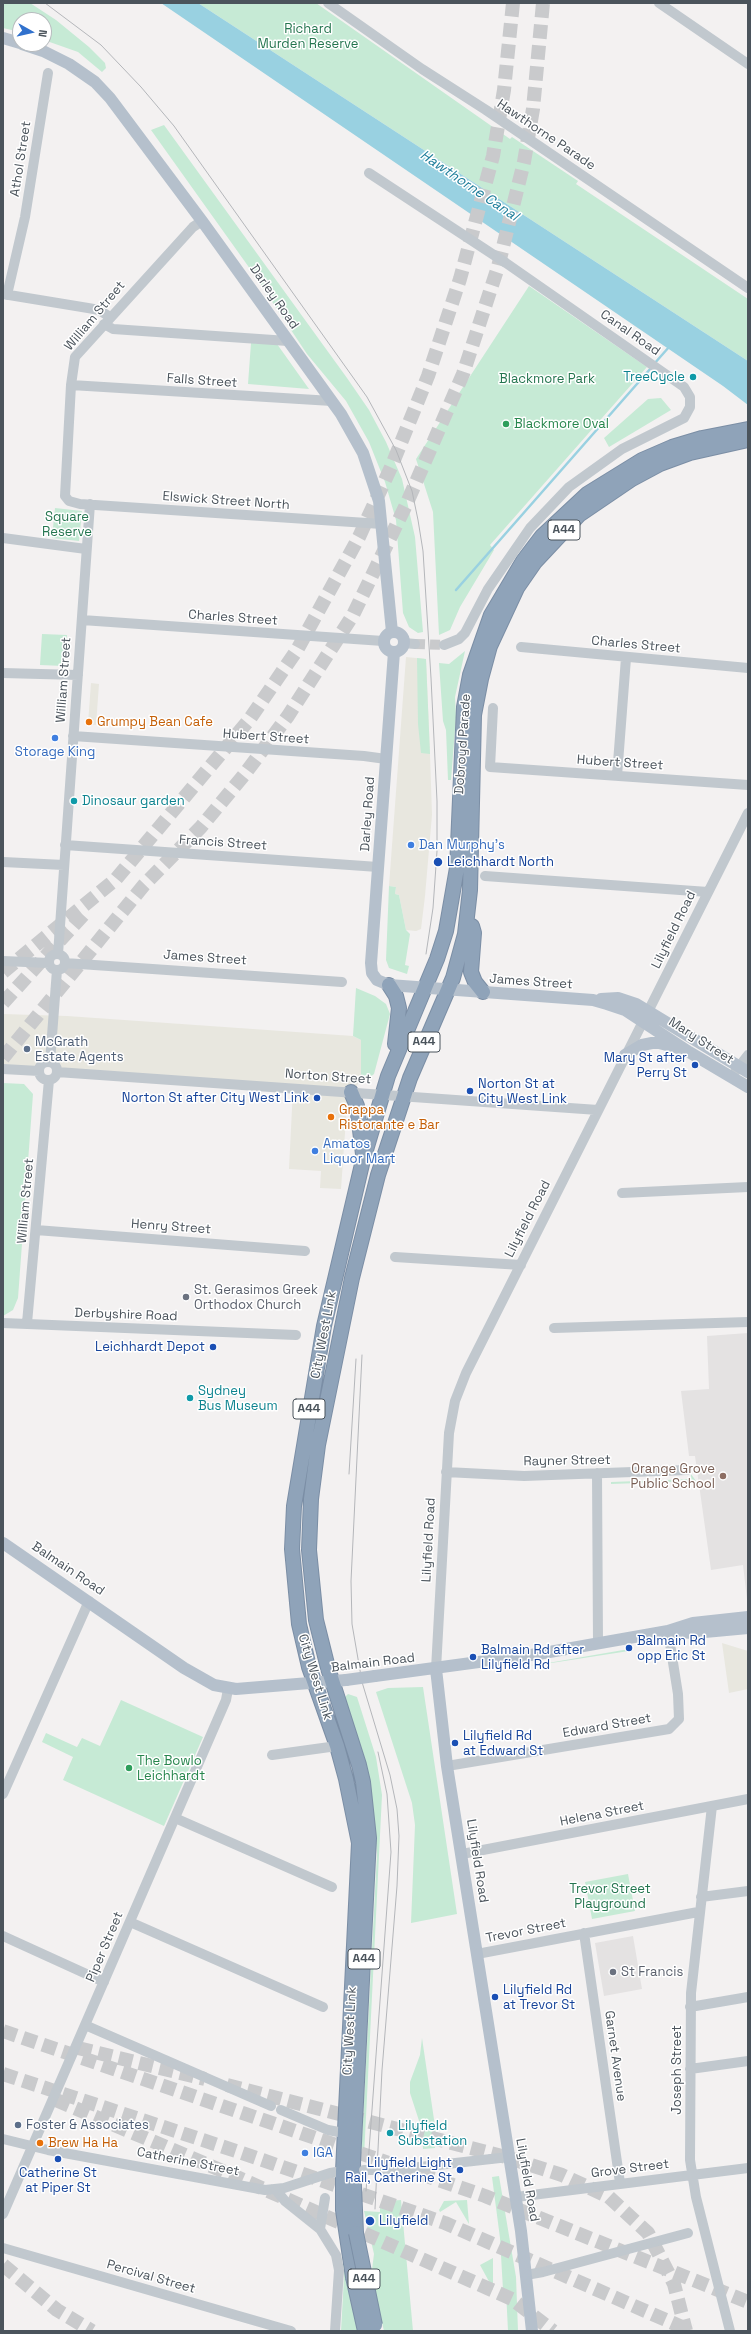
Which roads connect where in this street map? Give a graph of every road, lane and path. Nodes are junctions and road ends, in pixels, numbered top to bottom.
1 (328, 3) edge
2 (659, 3) edge
3 (42, 52) edge
4 (748, 64) edge
5 (48, 74) dead end
6 (369, 173) dead end
7 (202, 221) junction
8 (748, 288) edge
9 (5, 294) edge
10 (107, 320) junction
11 (288, 341) junction
12 (71, 385) junction
13 (332, 401) junction
14 (745, 433) edge
15 (69, 501) joint
16 (90, 504) junction
17 (382, 524) junction
18 (3, 538) edge
19 (86, 549) junction
20 (82, 620) junction
21 (392, 632) junction
22 (383, 641) junction
23 (444, 645) tunnel mouth
24 (521, 648) dead end
25 (394, 652) junction
26 (626, 658) junction
27 (748, 668) edge
28 (3, 673) edge
29 (78, 675) junction
30 (493, 708) dead end
31 (73, 736) junction
32 (386, 760) junction
33 (617, 776) junction
34 (748, 785) edge
35 (748, 813) edge
36 (65, 845) junction
37 (3, 862) edge
38 (64, 865) junction
39 (378, 867) junction
40 (485, 876) dead end
41 (708, 892) junction
42 (467, 912) junction
43 (58, 954) junction
44 (3, 961) edge
45 (49, 963) junction
46 (66, 963) junction
47 (57, 970) junction
48 (374, 976) joint
49 (342, 982) dead end
50 (389, 985) junction
51 (426, 988) junction
52 (448, 990) junction
53 (483, 992) junction
54 (645, 1016) junction
55 (689, 1052) junction
56 (398, 1054) junction
57 (625, 1055) junction
58 (748, 1055) edge
59 (50, 1062) junction
60 (3, 1069) edge
61 (743, 1069) edge
62 (39, 1071) junction
63 (57, 1072) junction
64 (732, 1078) junction
65 (49, 1080) junction
66 (748, 1087) edge
67 (351, 1092) junction
68 (383, 1094) junction
69 (404, 1096) junction
70 (598, 1110) junction
71 (363, 1160) junction
72 (748, 1186) edge
73 (622, 1193) dead end
74 (36, 1230) junction
75 (304, 1251) dead end
76 (395, 1256) dead end
77 (521, 1265) junction
78 (748, 1322) edge
79 (3, 1324) edge
80 (27, 1324) junction
81 (554, 1328) dead end
82 (296, 1335) dead end
83 (687, 1470) dead end
84 (446, 1472) junction
85 (597, 1473) junction
86 (4, 1544) edge
87 (90, 1601) junction
88 (748, 1617) edge
89 (748, 1628) edge
90 (668, 1631) junction
91 (598, 1643) junction
92 (436, 1670) junction
93 (339, 1681) junction
94 (315, 1683) junction
95 (228, 1689) junction
96 (337, 1746) junction
97 (272, 1755) dead end
98 (447, 1766) junction
99 (3, 1794) edge
100 (748, 1799) edge
101 (712, 1806) junction
102 (175, 1818) junction
103 (462, 1854) junction
104 (332, 1887) dead end
105 (748, 1891) edge
106 (701, 1897) junction
107 (698, 1912) junction
108 (130, 1922) junction
109 (584, 1933) junction
110 (3, 1936) edge
111 (477, 1954) junction
112 (104, 1982) junction
113 (748, 1998) edge
114 (323, 2007) dead end
115 (690, 2007) junction
116 (85, 2025) junction
117 (748, 2061) edge
118 (690, 2069) junction
119 (271, 2106) dead end
120 (282, 2110) dead end
121 (344, 2133) junction
122 (3, 2139) edge
123 (33, 2146) junction
124 (509, 2157) junction
125 (748, 2168) edge
126 (353, 2170) junction
127 (691, 2175) junction
128 (620, 2183) junction
129 (276, 2190) junction
130 (516, 2197) junction
131 (325, 2198) dead end
132 (3, 2214) edge
133 (320, 2229) junction
134 (688, 2233) dead end
135 (3, 2248) edge
136 (526, 2275) junction
137 (372, 2329) edge
138 (291, 2331) edge
139 (336, 2331) edge
140 (532, 2331) edge
141 (730, 2331) edge

1 - 8 street, Hawthorne Parade
2 - 4 street
3 - 7 main road, Darley Road
5 - 9 street, Athol Street
6 - 23 street, Canal Road
7 - 10 street, William Street
7 - 11 main road, Darley Road
9 - 10 street
10 - 11 street
10 - 12 street, William Street
11 - 13 main road, Darley Road
12 - 13 street, Falls Street
12 - 15 street, William Street
13 - 17 main road, Darley Road
14 - 42 highway, Dobroyd Parade / A44
14 - 51 highway, Dobroyd Parade / A44
15 - 16 street, Elswick Street North
16 - 17 street, Elswick Street North
16 - 19 street, William Street
17 - 21 main road, Darley Road
18 - 19 street
19 - 20 street, William Street
20 - 22 street, Charles Street
20 - 29 street, William Street
21 - 22 main road
21 - 25 main road
22 - 25 main road
24 - 26 street, Charles Street
25 - 32 main road, Darley Road
26 - 27 street, Charles Street
26 - 33 street
28 - 29 street
29 - 31 street, William Street
30 - 33 street, Hubert Street
31 - 32 street, Hubert Street
31 - 36 street, William Street
32 - 39 main road, Darley Road
33 - 34 street, Hubert Street
35 - 41 street, Lilyfield Road
36 - 38 street, William Street
36 - 39 street, Francis Street
37 - 38 street
38 - 43 street, William Street
39 - 48 main road, Darley Road
40 - 41 street
41 - 54 street, Lilyfield Road
42 - 52 highway, Dobroyd Parade / A44
42 - 53 highway
43 - 45 street
43 - 46 street
44 - 45 street
45 - 47 street
46 - 47 street
46 - 49 street, James Street
47 - 59 street
48 - 50 main road, James Street
50 - 51 main road, James Street
50 - 56 highway
51 - 52 main road, James Street
51 - 56 highway, City West Link / A44
52 - 53 main road, James Street
52 - 69 highway, City West Link / A44
53 - 54 main road, James Street
54 - 55 main road, Mary Street
54 - 57 street, Lilyfield Road
54 - 61 main road, Mary Street
55 - 57 main road
55 - 64 main road, Mary Street
56 - 68 highway, City West Link / A44
57 - 70 street, Lilyfield Road
58 - 61 street, Mary Street
59 - 62 street
59 - 63 street
60 - 62 street
61 - 64 street, Mary Street
62 - 65 street
63 - 65 street
63 - 67 street, Norton Street
64 - 66 main road
65 - 74 street, William Street
67 - 68 street, Norton Street
67 - 71 highway
68 - 69 street, Norton Street
68 - 71 highway, City West Link / A44
69 - 70 street, Norton Street
69 - 93 highway, City West Link / A44
70 - 77 street, Lilyfield Road
71 - 94 highway, City West Link / A44
72 - 73 street
74 - 75 street, Henry Street
74 - 80 street, William Street
76 - 77 street
77 - 84 street, Lilyfield Road
78 - 81 street
79 - 80 street, Derbyshire Road
80 - 82 street, Derbyshire Road
83 - 85 street, Rayner Street
84 - 85 street, Rayner Street
84 - 92 street, Lilyfield Road
85 - 91 street
86 - 87 main road, Balmain Road
87 - 95 main road, Balmain Road
87 - 99 street
88 - 90 main road, Balmain Road
89 - 90 main road, Balmain Road
90 - 91 main road, Balmain Road
90 - 98 street, Edward Street
91 - 92 main road, Balmain Road
92 - 93 main road, Balmain Road, bridge
92 - 98 main road, Lilyfield Road
93 - 94 main road, Balmain Road
93 - 126 highway, City West Link / A44
94 - 95 main road, Balmain Road
94 - 96 highway, City West Link / A44
95 - 102 street, Piper Street
96 - 97 street
96 - 121 highway, City West Link / A44
98 - 103 main road, Lilyfield Road
100 - 101 street, Helena Street
101 - 103 street, Helena Street
101 - 106 street, Joseph Street
102 - 104 street
102 - 108 street, Piper Street
103 - 111 main road, Lilyfield Road
105 - 106 street
106 - 107 street, Joseph Street
107 - 109 street, Trevor Street
107 - 115 street, Joseph Street
108 - 112 street, Piper Street
108 - 114 street
109 - 111 street, Trevor Street
109 - 128 street, Garnet Avenue
110 - 112 street
111 - 124 main road, Lilyfield Road
112 - 116 street, Piper Street
113 - 115 street
115 - 118 street, Joseph Street
116 - 119 street
116 - 123 street, Piper Street
117 - 118 street
118 - 127 street, Joseph Street
120 - 121 street
121 - 126 highway, City West Link / A44
122 - 123 street, Catherine Street
123 - 129 street, Catherine Street
123 - 132 street, Piper Street
124 - 126 street, Catherine Street, bridge
124 - 130 main road, Lilyfield Road
125 - 127 street, Grove Street
126 - 129 street, Catherine Street
126 - 137 highway, City West Link / A44, bridge
126 - 137 highway, City West Link / A44, bridge
127 - 128 street, Grove Street
127 - 141 street, Joseph Street
128 - 130 street, Grove Street
129 - 133 street
130 - 136 main road, Lilyfield Road
131 - 133 street
133 - 139 street
134 - 136 street
135 - 138 street, Percival Street
136 - 140 main road, Lilyfield Road

